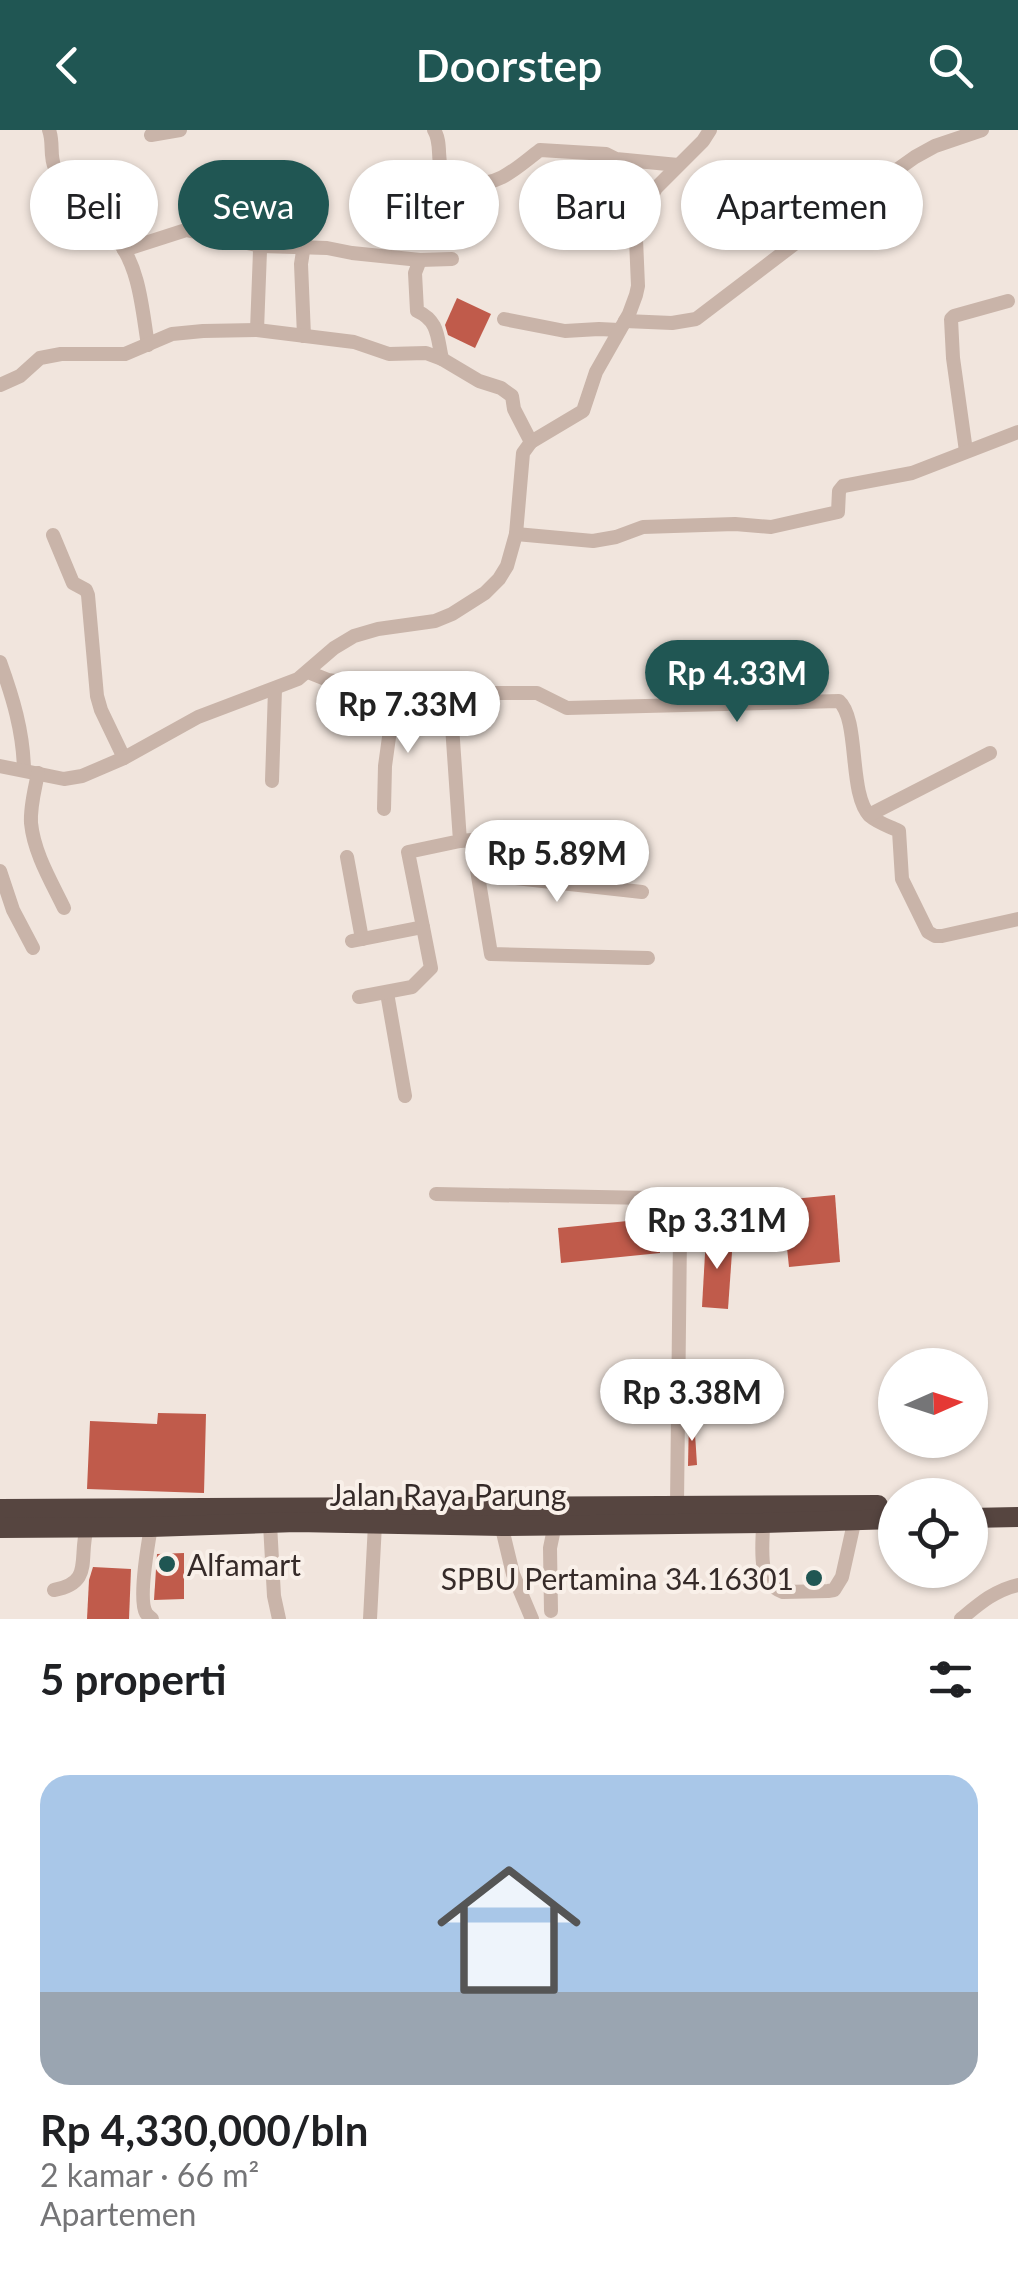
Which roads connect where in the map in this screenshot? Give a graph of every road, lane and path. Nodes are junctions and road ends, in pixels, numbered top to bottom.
1 (49, 130) edge
2 (180, 130) edge
3 (434, 130) edge
4 (710, 130) edge
5 (982, 130) edge
6 (151, 135) dead end
7 (51, 160) edge
8 (678, 166) junction
9 (329, 248) edge
10 (124, 250) edge
11 (260, 250) edge
12 (302, 250) edge
13 (452, 259) dead end
14 (420, 260) junction
15 (1008, 301) dead end
16 (504, 319) dead end
17 (622, 326) junction
18 (256, 330) junction
19 (304, 336) junction
20 (148, 344) junction
21 (442, 358) junction
22 (0, 384) edge
23 (1018, 432) edge
24 (532, 442) junction
25 (966, 451) junction
26 (516, 534) junction
27 (53, 535) dead end
28 (0, 662) edge
29 (308, 672) junction
30 (275, 689) junction
31 (450, 697) junction
32 (394, 701) junction
33 (990, 754) dead end
34 (124, 758) junction
35 (0, 766) edge
36 (31, 771) junction
37 (272, 781) dead end
38 (384, 809) dead end
39 (870, 815) junction
40 (460, 841) junction
41 (348, 857) dead end
42 (0, 872) edge
43 (478, 874) junction
44 (642, 892) dead end
45 (64, 908) dead end
46 (1018, 919) edge
47 (423, 928) junction
48 (34, 948) dead end
49 (648, 958) dead end
50 (387, 994) junction
51 (359, 997) dead end
52 (404, 1096) dead end
53 (436, 1194) dead end
54 (988, 1504) edge
55 (1018, 1504) edge
56 (677, 1505) junction
57 (878, 1508) edge
58 (0, 1509) edge
59 (856, 1512) junction
60 (498, 1516) junction
61 (878, 1516) edge
62 (1018, 1517) edge
63 (988, 1518) edge
64 (763, 1523) junction
65 (270, 1524) junction
66 (374, 1524) junction
67 (554, 1524) junction
68 (151, 1527) junction
69 (0, 1528) edge
70 (86, 1528) junction
71 (1018, 1585) edge
72 (54, 1590) dead end
73 (551, 1611) dead end
74 (152, 1619) edge
75 (279, 1619) edge
76 (370, 1619) edge
77 (532, 1619) edge
78 (962, 1619) edge

1 - 7 street
2 - 6 street
3 - 8 street
4 - 8 street
5 - 17 street
8 - 17 street
9 - 14 street
10 - 20 street
11 - 18 street
12 - 19 street
13 - 14 street
14 - 21 street
15 - 25 street
16 - 17 street
17 - 24 street
18 - 19 street
18 - 20 street
19 - 21 street
20 - 22 street
21 - 24 street
23 - 25 street
24 - 26 street
25 - 26 street
26 - 29 street
27 - 34 street
28 - 36 street
29 - 30 street
29 - 32 street
30 - 34 street
30 - 37 street
31 - 32 street
31 - 39 street
31 - 40 street
32 - 38 street
33 - 39 street
34 - 36 street
35 - 36 street
36 - 45 street
39 - 46 street
40 - 43 street
40 - 47 street
41 - 47 street
42 - 48 street
43 - 44 street
43 - 49 street
47 - 50 street
50 - 51 street
50 - 52 street
53 - 56 street
54 - 55 highway
56 - 59 highway, Jalan Raya Parung
56 - 60 highway, Jalan Raya Parung
57 - 59 highway, Jalan Raya Parung
58 - 60 highway, Jalan Raya Parung
59 - 61 highway, Jalan Raya Parung
59 - 64 highway, Jalan Raya Parung
59 - 64 street
60 - 66 highway, Jalan Raya Parung
60 - 67 highway, Jalan Raya Parung
60 - 77 street
62 - 63 highway
64 - 67 highway, Jalan Raya Parung
65 - 66 highway, Jalan Raya Parung
65 - 68 highway, Jalan Raya Parung
65 - 75 street
66 - 76 street
67 - 73 street
68 - 70 highway, Jalan Raya Parung
68 - 74 street
69 - 70 highway, Jalan Raya Parung
70 - 72 street
71 - 78 street

